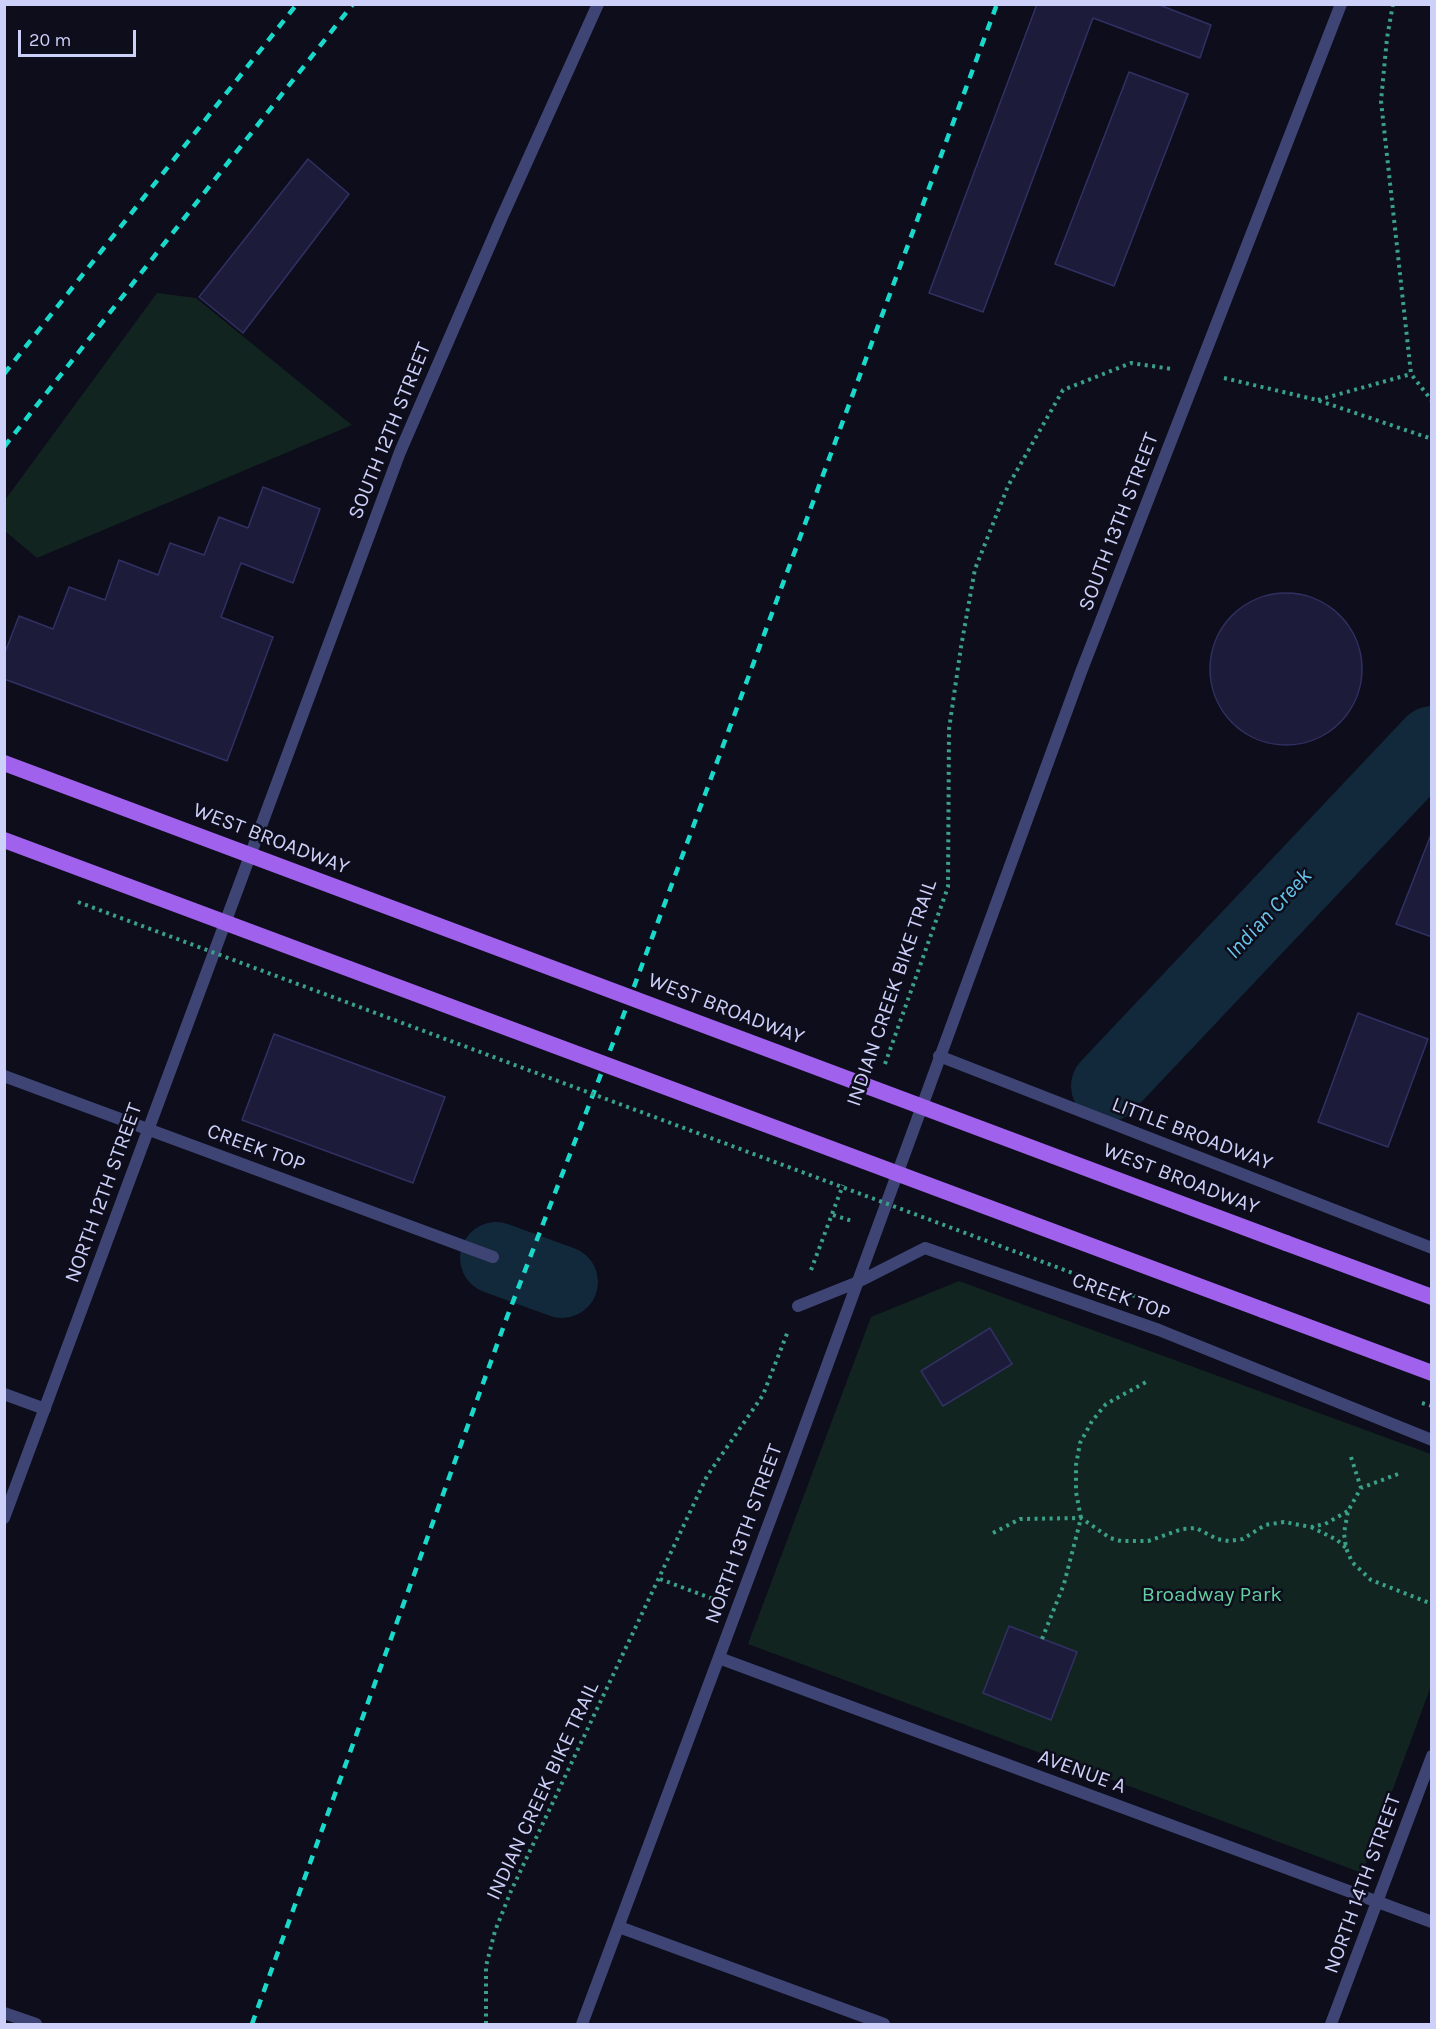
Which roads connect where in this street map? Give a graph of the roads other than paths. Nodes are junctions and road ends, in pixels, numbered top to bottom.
1 (598, 4) edge
2 (1341, 4) edge
3 (4, 763) edge
4 (4, 840) edge
5 (240, 882) joint
6 (939, 1056) junction
7 (4, 1076) edge
8 (148, 1129) junction
9 (1431, 1248) edge
10 (493, 1257) dead end
11 (858, 1281) junction
12 (1431, 1297) edge
13 (798, 1306) road end
14 (1431, 1373) edge
15 (4, 1394) edge
16 (45, 1409) junction
17 (1431, 1440) edge
18 (4, 1518) edge
19 (719, 1658) junction
20 (1431, 1756) edge
21 (1377, 1902) junction
22 (1431, 1922) edge
23 (619, 1927) junction
24 (4, 2013) edge
25 (36, 2025) edge
26 (582, 2025) edge
27 (884, 2025) edge
28 (1331, 2025) edge

1 - 5 street, SOUTH 12TH STREET
2 - 6 street, SOUTH 13TH STREET
3 - 12 main road, WEST BROADWAY, bridge
4 - 14 main road, bridge
5 - 8 street, NORTH 12TH STREET
6 - 9 street, LITTLE BROADWAY
6 - 11 street, NORTH 13TH STREET
7 - 8 street, CREEK TOP
8 - 10 street, CREEK TOP
8 - 16 street, NORTH 12TH STREET
11 - 13 street, CREEK TOP
11 - 17 street, CREEK TOP
11 - 19 street, NORTH 13TH STREET
15 - 16 street
16 - 18 street, NORTH 12TH STREET
19 - 21 street, AVENUE A
19 - 23 street, NORTH 13TH STREET
20 - 21 street, NORTH 14TH STREET
21 - 22 street, AVENUE A
21 - 28 street, NORTH 14TH STREET
23 - 26 street, NORTH 13TH STREET
23 - 27 street
24 - 25 street

